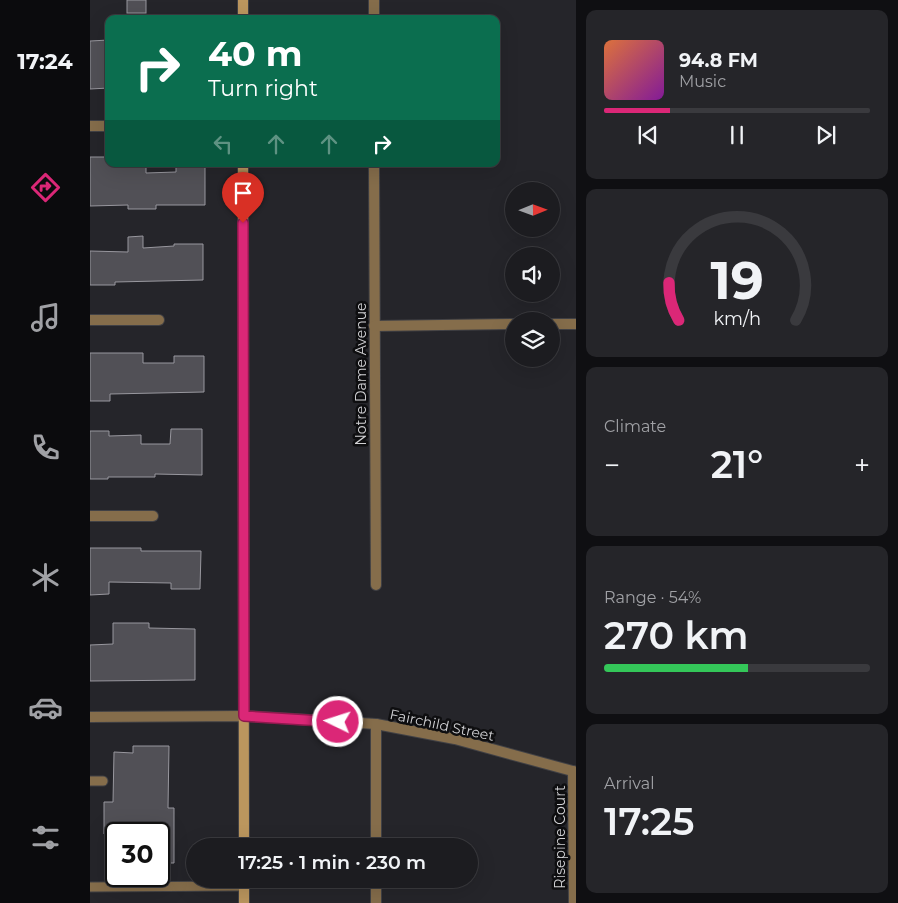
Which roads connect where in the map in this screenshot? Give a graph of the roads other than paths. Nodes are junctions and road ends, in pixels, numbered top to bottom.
1 (243, 0) edge
2 (374, 0) edge
3 (243, 15) edge
4 (374, 15) edge
5 (90, 126) edge
6 (105, 126) edge
7 (243, 167) edge
8 (374, 167) edge
9 (90, 320) edge
10 (159, 320) dead end
11 (505, 324) edge
12 (560, 324) edge
13 (576, 324) edge
14 (374, 326) junction
15 (90, 516) edge
16 (153, 516) dead end
17 (376, 585) dead end
18 (244, 716) junction
19 (90, 717) edge
20 (376, 724) junction
21 (574, 772) edge
22 (90, 781) edge
23 (103, 781) dead end
24 (244, 838) edge
25 (376, 838) edge
26 (186, 884) edge
27 (90, 886) edge
28 (244, 888) edge
29 (376, 888) edge
30 (244, 903) edge
31 (376, 903) edge
32 (574, 903) edge

1 - 3 main road
2 - 4 street
5 - 6 street
7 - 18 main road
8 - 14 street, Notre Dame Avenue
9 - 10 street
11 - 14 street
12 - 13 street
14 - 17 street, Notre Dame Avenue
15 - 16 street
18 - 19 street, Fairchild Street
18 - 20 street, Fairchild Street
18 - 24 main road
20 - 21 street, Fairchild Street
20 - 25 street
21 - 32 street, Risepine Court
22 - 23 lane
26 - 27 lane
28 - 30 main road
29 - 31 street

